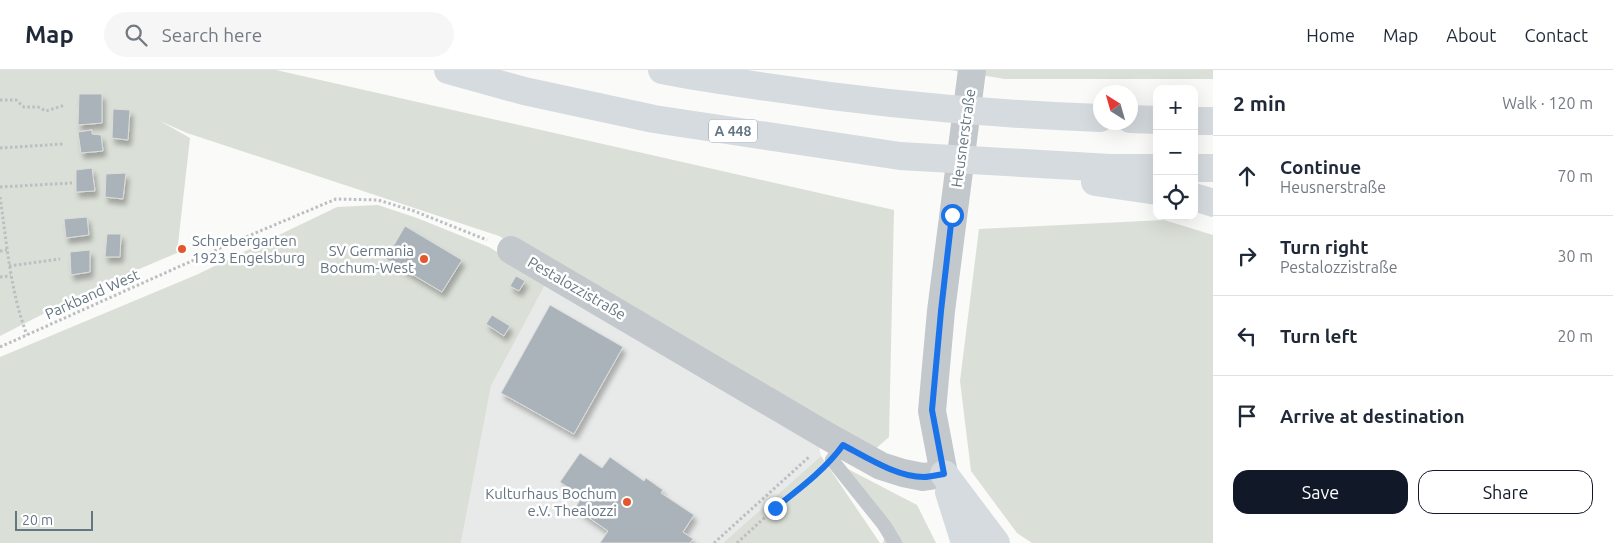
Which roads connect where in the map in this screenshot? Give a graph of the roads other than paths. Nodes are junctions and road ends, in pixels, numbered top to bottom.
1 (448, 70) edge
2 (662, 70) edge
3 (752, 70) edge
4 (972, 70) edge
5 (842, 98) junction
6 (1093, 118) edge
7 (1138, 119) edge
8 (1153, 120) edge
9 (1198, 121) edge
10 (1213, 121) edge
11 (945, 159) junction
12 (1153, 168) edge
13 (1198, 168) edge
14 (1213, 168) edge
15 (1153, 190) edge
16 (1198, 198) edge
17 (1213, 203) edge
18 (511, 250) road end
19 (834, 447) junction
20 (944, 474) junction
21 (895, 543) edge
22 (965, 543) edge
23 (996, 543) edge

1 - 11 highway, A 448
2 - 5 highway
3 - 5 highway
4 - 20 street, Heusnerstraße
5 - 6 highway
7 - 8 highway
9 - 10 highway
11 - 12 highway, A 448
11 - 15 highway
13 - 14 highway
16 - 17 highway
18 - 19 street, Pestalozzistraße
19 - 20 street, Pestalozzistraße
19 - 21 lane
20 - 22 highway
20 - 23 highway

